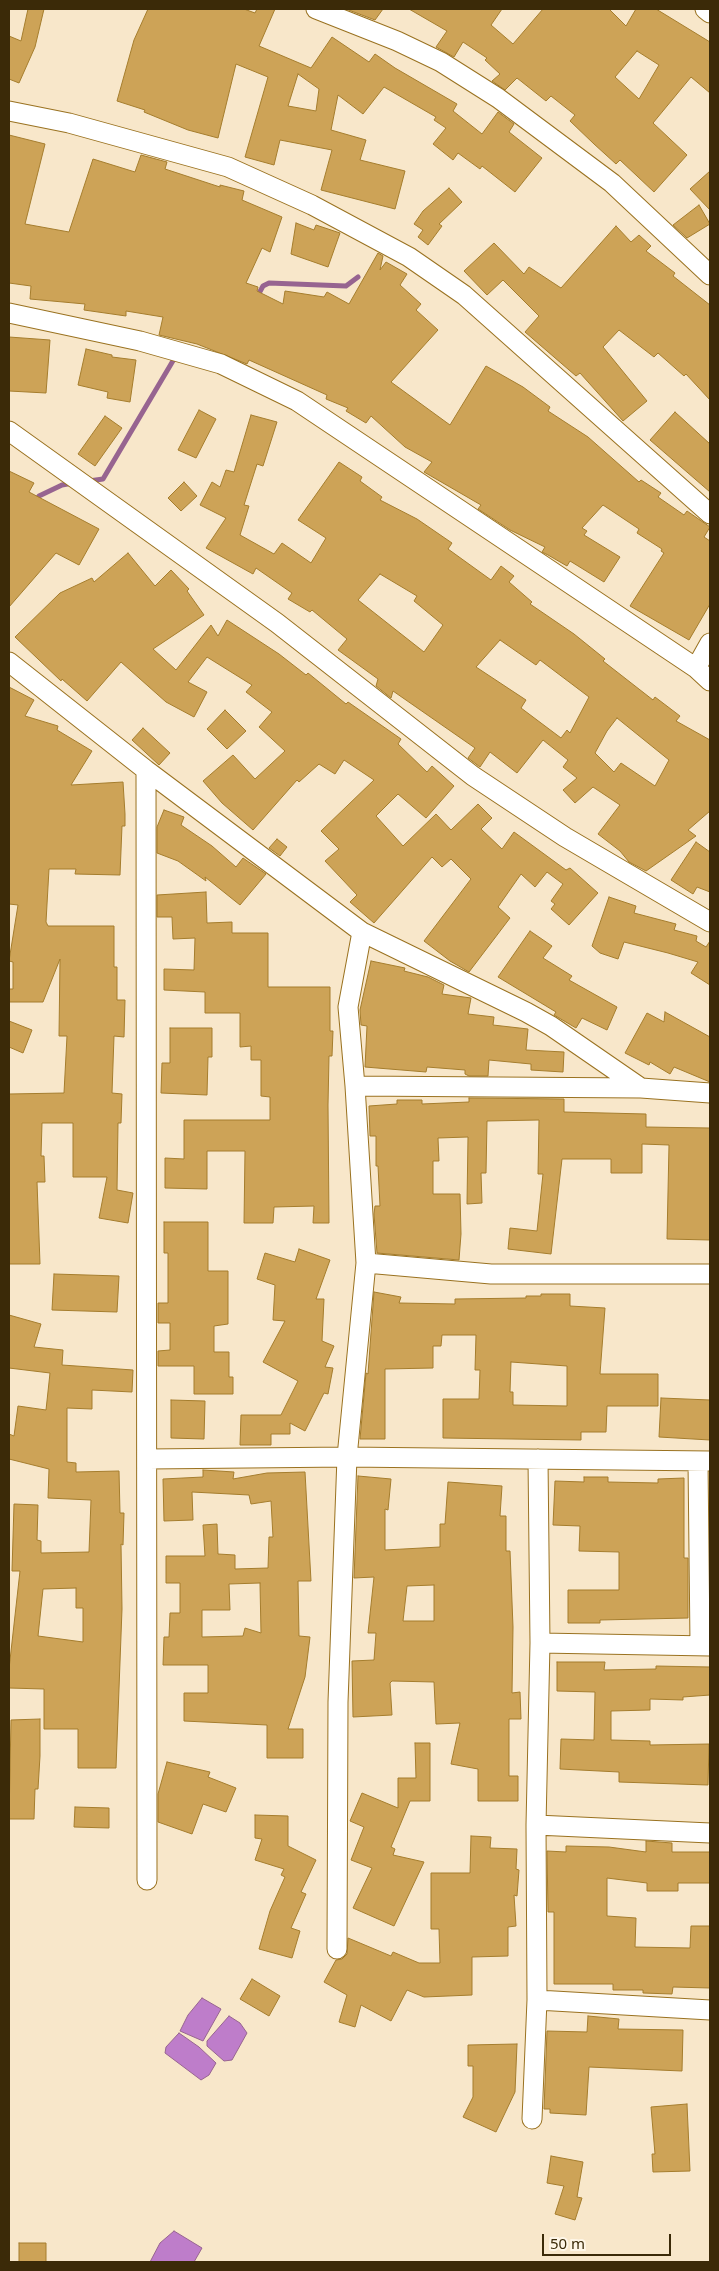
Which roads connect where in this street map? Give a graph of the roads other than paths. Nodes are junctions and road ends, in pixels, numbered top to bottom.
1 (316, 9) edge
2 (705, 9) edge
3 (710, 13) edge
4 (9, 111) edge
5 (710, 275) edge
6 (9, 313) edge
7 (9, 431) edge
8 (710, 514) edge
9 (710, 643) edge
10 (9, 662) edge
11 (703, 674) edge
12 (146, 770) junction
13 (710, 922) edge
14 (362, 932) junction
15 (355, 1086) junction
16 (641, 1088) junction
17 (710, 1093) edge
18 (366, 1263) junction
19 (710, 1274) edge
20 (348, 1457) junction
21 (148, 1459) junction
22 (538, 1459) junction
23 (704, 1461) edge
24 (540, 1643) junction
25 (705, 1645) edge
26 (536, 1825) junction
27 (710, 1833) edge
28 (147, 1880) dead end
29 (337, 1950) dead end
30 (537, 2000) junction
31 (710, 2010) edge
32 (532, 2119) dead end

1 - 5 street
2 - 3 street
4 - 8 street
6 - 11 street
7 - 13 street
9 - 11 street
10 - 12 street
12 - 14 street
12 - 21 street
14 - 15 street
14 - 16 street
15 - 16 street
15 - 18 street
16 - 17 street
18 - 19 street
18 - 20 street
20 - 21 street
20 - 22 street
20 - 29 street
21 - 28 street
22 - 23 street
22 - 24 street
23 - 25 street
24 - 25 street
24 - 26 street
26 - 27 street
26 - 30 street
30 - 31 street
30 - 32 street

